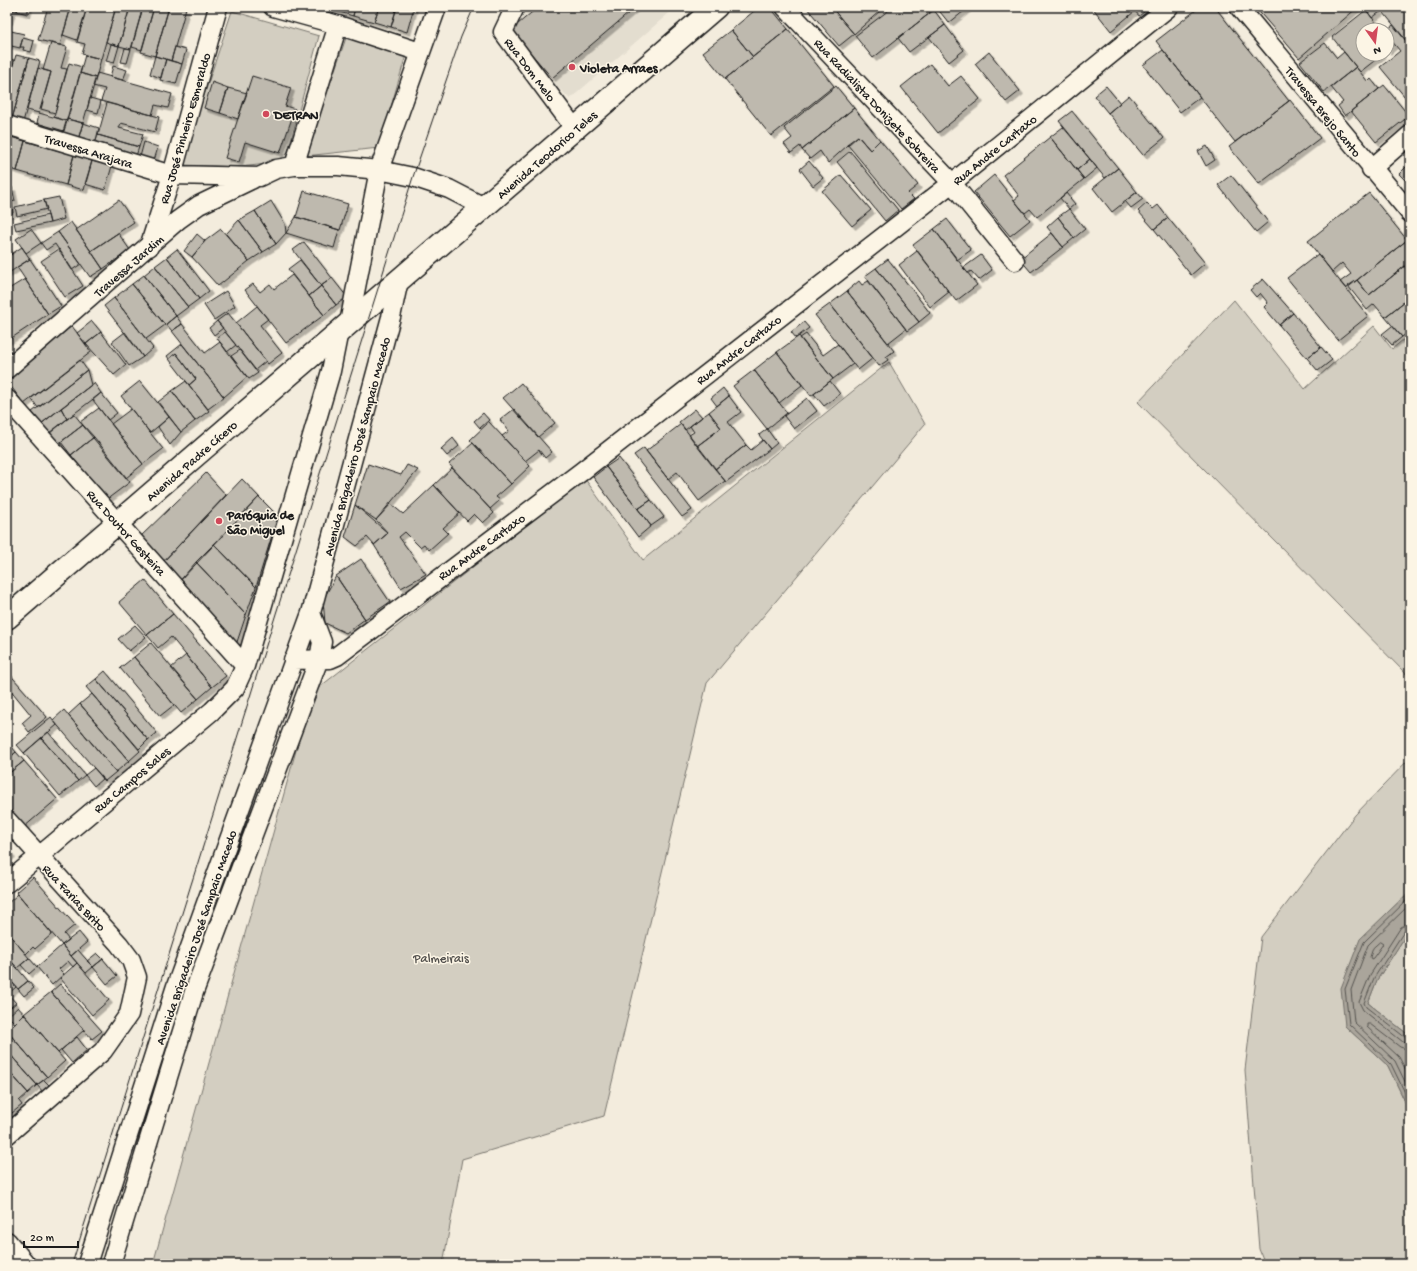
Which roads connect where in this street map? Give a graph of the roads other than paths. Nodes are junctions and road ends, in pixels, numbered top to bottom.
1 (218, 7) edge
2 (273, 7) edge
3 (437, 7) edge
4 (515, 7) edge
5 (716, 7) edge
6 (785, 7) edge
7 (1169, 7) edge
8 (1239, 7) edge
9 (338, 25) junction
10 (420, 52) junction
11 (7, 125) edge
12 (575, 129) junction
13 (1410, 135) edge
14 (294, 166) junction
15 (1371, 169) junction
16 (379, 170) junction
17 (172, 175) junction
18 (259, 176) junction
19 (952, 183) junction
20 (484, 207) junction
21 (1410, 213) edge
22 (148, 248) junction
23 (1015, 261) dead end
24 (399, 280) junction
25 (375, 300) joint
26 (344, 327) junction
27 (7, 369) edge
28 (7, 399) edge
29 (119, 523) junction
30 (311, 613) junction
31 (7, 618) edge
32 (319, 659) junction
33 (293, 660) junction
34 (246, 666) junction
35 (7, 820) edge
36 (39, 857) junction
37 (7, 883) edge
38 (7, 1135) edge
39 (122, 1155) junction
40 (142, 1162) junction
41 (7, 1241) edge
42 (26, 1264) edge
43 (87, 1264) edge
44 (111, 1264) edge

1 - 17 street, Rua José Pinheiro Esmeraldo
2 - 9 street
3 - 10 street
4 - 12 street, Rua Dom Melo
5 - 12 main road, Avenida Teodorico Teles
6 - 19 street, Rua Radialista Donizete Sobreira
7 - 19 street, Rua Andre Cartaxo
8 - 15 street, Travessa Brejo Santo
9 - 10 street
9 - 14 street
10 - 16 street
11 - 17 street, Travessa Arajara
12 - 20 main road, Avenida Teodorico Teles
13 - 15 street
14 - 16 street, Travessa Jardim
14 - 18 street, Travessa Jardim
15 - 21 street, Travessa Brejo Santo
16 - 20 street, Travessa Jardim
16 - 26 street
17 - 18 street, Travessa Jardim
17 - 22 street, Rua José Pinheiro Esmeraldo
18 - 22 street, Travessa Jardim
19 - 23 street, Rua Radialista Donizete Sobreira
19 - 32 street, Rua Andre Cartaxo
20 - 24 main road, Avenida Teodorico Teles
22 - 27 street, Travessa Jardim
24 - 25 main road, Avenida Teodorico Teles
24 - 30 street, Avenida Brigadeiro José Sampaio Macedo
25 - 26 main road, Avenida Padre Cícero
26 - 29 main road, Avenida Padre Cícero
26 - 34 street
28 - 29 street, Rua Doutor Gesteira
29 - 31 main road, Avenida Padre Cícero
29 - 34 street, Rua Doutor Gesteira
30 - 32 street, Avenida Brigadeiro José Sampaio Macedo
30 - 33 street, Avenida Brigadeiro José Sampaio Macedo
32 - 33 street, Rua Andre Cartaxo
32 - 40 street, Avenida Brigadeiro José Sampaio Macedo
33 - 39 street, Avenida Brigadeiro José Sampaio Macedo
34 - 36 street, Rua Campos Sales
35 - 36 street, Rua Farias Brito
36 - 37 street, Rua Campos Sales
36 - 38 street, Rua Farias Brito
39 - 40 street
39 - 43 street, Avenida Brigadeiro José Sampaio Macedo
40 - 44 street, Avenida Brigadeiro José Sampaio Macedo
41 - 42 street

